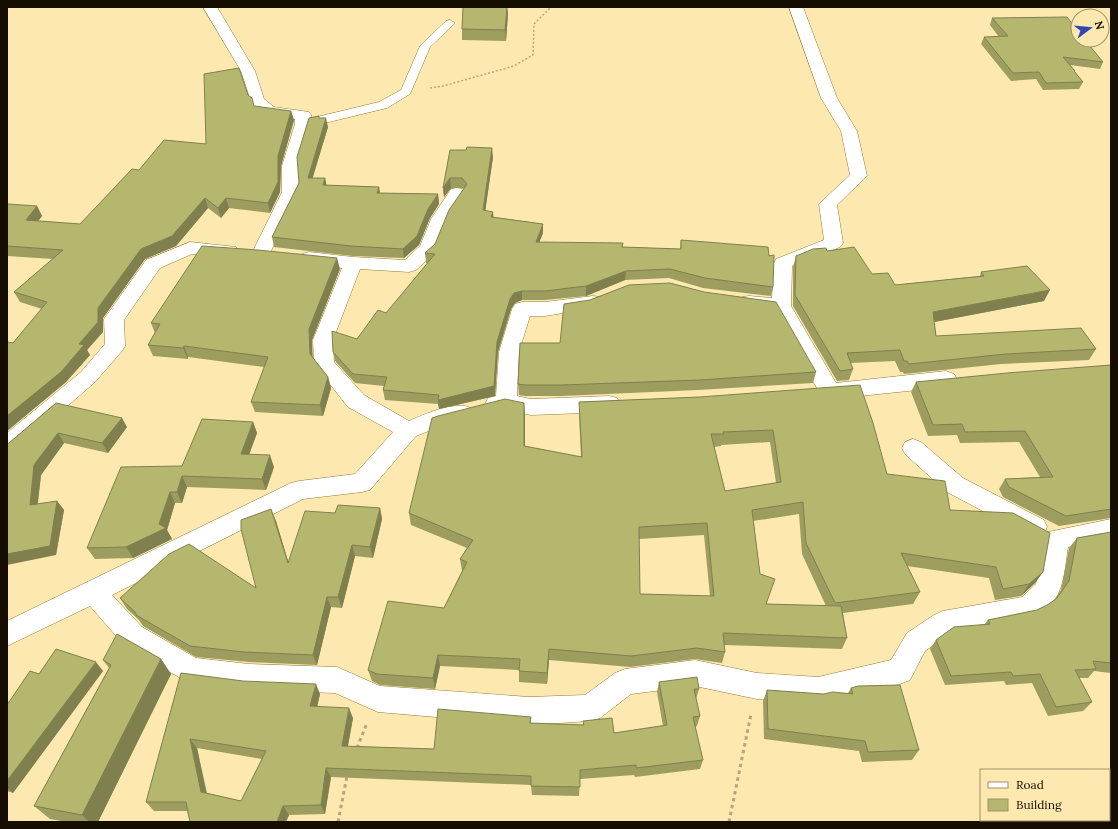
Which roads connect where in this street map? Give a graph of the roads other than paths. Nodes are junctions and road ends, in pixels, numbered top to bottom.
1 (210, 7) edge
2 (796, 7) edge
3 (450, 22) dead end
4 (303, 124) junction
5 (457, 193) dead end
6 (277, 254) junction
7 (353, 263) junction
8 (611, 294) edge
9 (734, 300) edge
10 (781, 306) junction
11 (970, 377) edge
12 (830, 391) junction
13 (807, 392) edge
14 (506, 402) junction
15 (627, 403) edge
16 (408, 430) junction
17 (7, 446) edge
18 (913, 448) dead end
19 (1111, 529) edge
20 (1057, 539) junction
21 (93, 592) junction
22 (7, 634) edge

1 - 4 street
2 - 10 street
3 - 4 lane
4 - 6 street
5 - 7 street
6 - 7 street
6 - 17 street
7 - 16 street
8 - 14 street
9 - 10 street
10 - 12 street
11 - 12 street
12 - 13 street
14 - 15 street
14 - 16 street
16 - 21 street
18 - 20 street
19 - 20 street
20 - 21 street
21 - 22 street

